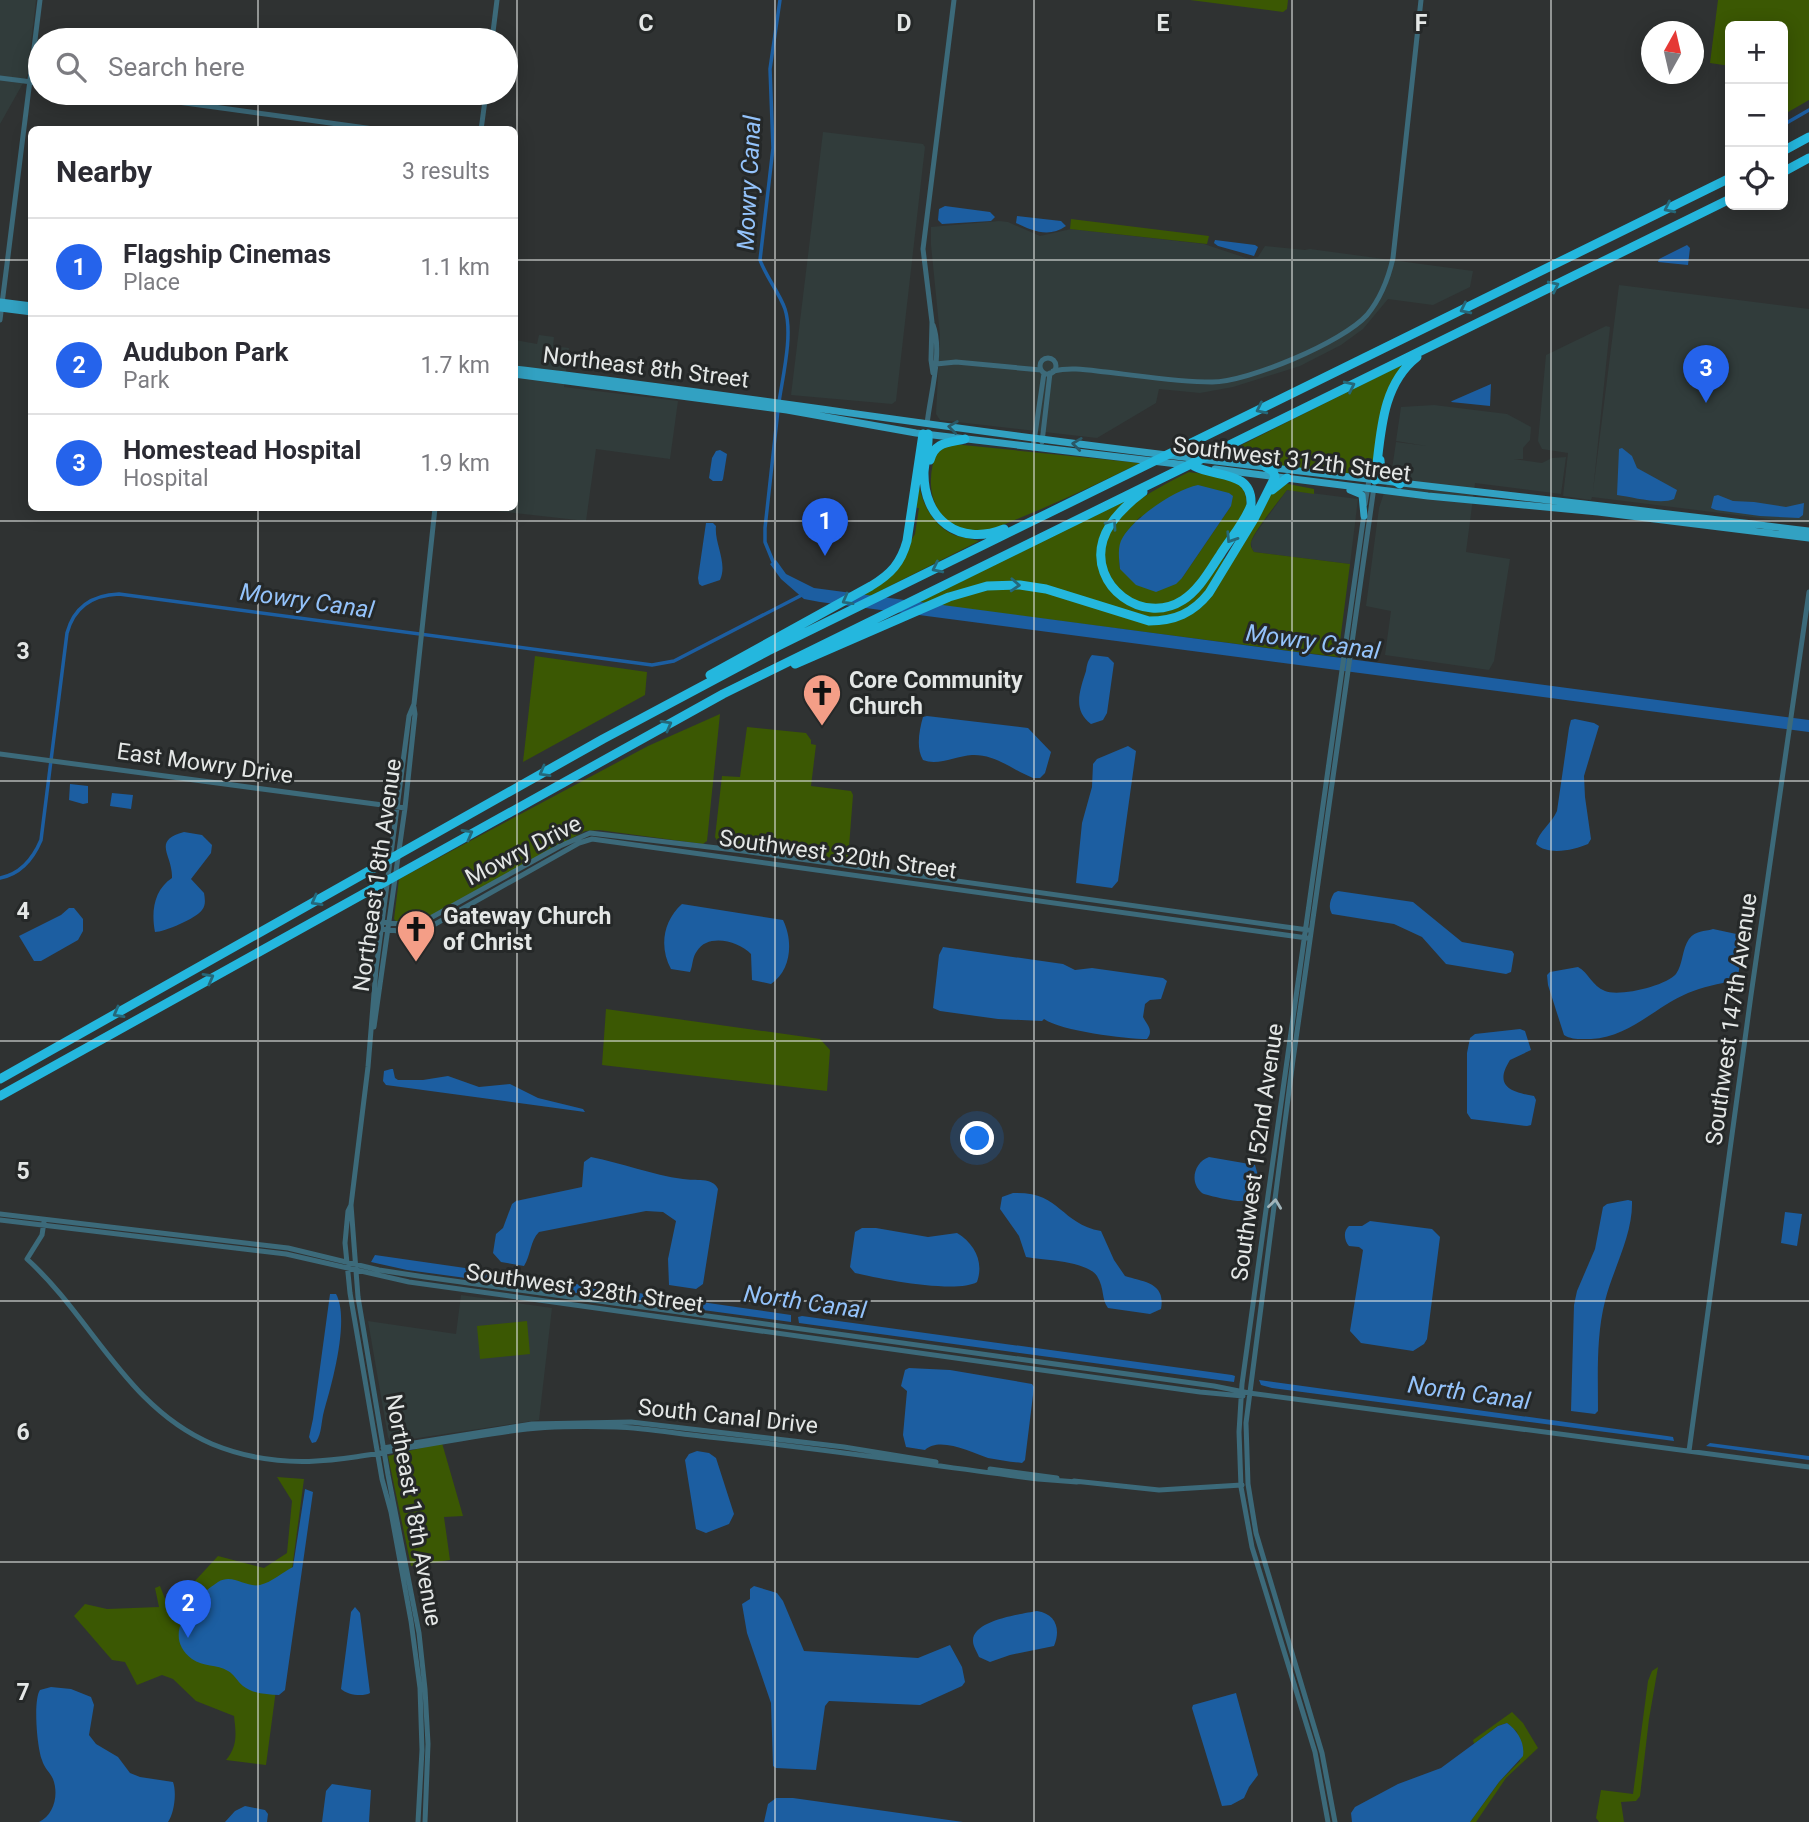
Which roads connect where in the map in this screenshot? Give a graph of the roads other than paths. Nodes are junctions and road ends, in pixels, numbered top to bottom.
1 (40, 0) edge
2 (497, 0) edge
3 (954, 0) edge
4 (1421, 0) edge
5 (37, 28) edge
6 (494, 28) edge
7 (0, 78) edge
8 (28, 82) edge
9 (28, 97) edge
10 (199, 105) edge
11 (484, 105) edge
12 (352, 126) edge
13 (482, 126) edge
14 (1809, 136) edge
15 (1788, 148) edge
16 (1809, 158) edge
17 (1788, 169) edge
18 (1725, 180) edge
19 (1725, 201) edge
20 (1, 305) edge
21 (28, 306) edge
22 (28, 311) edge
23 (0, 320) edge
24 (932, 321) junction
25 (1428, 348) junction
26 (936, 356) junction
27 (956, 362) junction
28 (1041, 362) junction
29 (1054, 363) junction
30 (936, 364) junction
31 (1030, 368) junction
32 (1074, 369) junction
33 (518, 370) edge
34 (1047, 372) junction
35 (933, 373) junction
36 (518, 374) edge
37 (562, 378) junction
38 (771, 405) joint
39 (787, 408) junction
40 (899, 421) junction
41 (882, 428) junction
42 (926, 430) junction
43 (965, 439) junction
44 (1038, 439) junction
45 (1380, 444) junction
46 (1037, 448) junction
47 (1194, 466) junction
48 (1266, 467) junction
49 (1166, 477) junction
50 (1275, 477) junction
51 (1290, 478) junction
52 (1371, 484) junction
53 (1400, 484) junction
54 (925, 485) junction
55 (1266, 497) junction
56 (1064, 505) junction
57 (435, 511) edge
58 (1364, 516) junction
59 (1809, 531) edge
60 (1809, 538) edge
61 (1809, 592) edge
62 (723, 694) junction
63 (603, 739) junction
64 (0, 754) edge
65 (402, 807) junction
66 (602, 833) joint
67 (743, 851) junction
68 (741, 859) junction
69 (1088, 903) junction
70 (385, 926) junction
71 (1309, 930) junction
72 (1307, 938) junction
73 (0, 1079) edge
74 (0, 1096) edge
75 (351, 1205) junction
76 (0, 1214) edge
77 (0, 1220) edge
78 (44, 1222) junction
79 (345, 1247) junction
80 (353, 1248) junction
81 (346, 1264) junction
82 (354, 1267) junction
83 (363, 1331) junction
84 (358, 1340) junction
85 (364, 1377) junction
86 (372, 1382) junction
87 (1249, 1393) junction
88 (1241, 1394) junction
89 (382, 1451) junction
90 (1689, 1451) junction
91 (1809, 1467) edge
92 (1245, 1484) junction
93 (418, 1822) edge
94 (425, 1822) edge
95 (1328, 1822) edge
96 (1335, 1822) edge

1 - 5 street
2 - 6 street
3 - 24 street
4 - 32 street
7 - 8 street
9 - 20 street
10 - 12 street
11 - 13 street
14 - 15 highway
16 - 17 highway
18 -> 56 highway
25 -> 19 highway
20 - 21 main road
20 - 22 main road
20 - 23 street
24 - 26 street
24 - 35 street
25 - 45 highway
49 -> 25 highway
26 - 27 street
26 - 30 street
27 - 30 street
27 - 31 street
28 - 29 street
28 - 31 street
28 - 34 street
29 - 32 street
29 - 34 street
30 - 35 street
31 - 34 street
32 - 34 street
33 - 37 main road, Northeast 8th Street
34 - 44 street
35 - 42 street
36 - 37 main road, Northeast 8th Street
37 - 38 main road, Northeast 8th Street
38 - 39 main road, Southwest 312th Street
39 - 40 main road, Southwest 312th Street
39 - 41 main road, Southwest 312th Street
40 - 41 main road
40 - 42 main road, Southwest 312th Street
41 - 42 main road, Southwest 312th Street
42 - 43 main road, Southwest 312th Street
44 -> 42 main road, Southwest 312th Street
42 - 54 highway
42 -> 63 highway
43 - 46 main road, Southwest 312th Street
43 - 54 highway
44 - 46 street
48 -> 44 main road, Southwest 312th Street
45 - 52 highway
45 - 53 highway
46 - 47 main road, Southwest 312th Street
47 -> 49 highway
47 - 50 main road, Southwest 312th Street
48 - 50 highway
48 - 52 main road, Southwest 312th Street
49 - 62 highway
50 - 51 main road, Southwest 312th Street
50 - 55 highway
51 - 52 main road, Southwest 312th Street
51 - 55 highway
51 - 58 main road
52 - 53 main road, Southwest 312th Street
52 - 58 street, Southwest 152nd Avenue
52 - 60 main road, Southwest 312th Street
52 - 71 street, Southwest 152nd Avenue
53 - 59 main road, Southwest 312th Street
54 - 56 highway
62 -> 55 highway
56 -> 63 highway
57 - 65 street, Northeast 18th Avenue
58 - 71 street, Southwest 152nd Avenue
61 - 90 street, Southwest 147th Avenue
74 -> 62 highway
63 -> 73 highway
64 - 65 street, East Mowry Drive
65 - 70 street, Northeast 18th Avenue
66 - 67 street, Southwest 320th Street
66 - 70 street, Mowry Drive
67 - 68 street
67 - 69 street, Southwest 320th Street
68 - 69 street, Southwest 320th Street
68 - 70 street, Southwest 320th Street
69 - 71 street, Southwest 320th Street
69 - 72 street, Southwest 320th Street
70 - 75 street, Northeast 18th Avenue
71 - 72 street, Southwest 152nd Avenue
87 -> 72 street, Southwest 152nd Avenue
72 - 88 street, Southwest 152nd Avenue
75 - 79 street, Northeast 18th Avenue
75 - 80 street, Northeast 18th Avenue
76 - 78 street, Southwest 328th Street
77 - 78 street, Southwest 328th Street
78 - 81 street, Southwest 328th Street
78 - 89 street, South Canal Drive
79 - 80 street
79 - 81 street, Northeast 18th Avenue
80 - 82 street, Northeast 18th Avenue
81 - 82 street, Southwest 328th Street
81 - 84 street, Northeast 18th Avenue
82 - 83 street, Northeast 18th Avenue
82 - 88 street, Southwest 328th Street
83 - 84 street
83 - 86 street, Northeast 18th Avenue
84 - 85 street, Northeast 18th Avenue
85 - 86 street
85 - 89 street, Northeast 18th Avenue
86 - 89 street, Northeast 18th Avenue
87 - 88 street, Southwest 328th Street
87 - 90 street, Southwest 328th Street
87 - 92 street, Southwest 152nd Avenue
88 - 92 street, Southwest 152nd Avenue
89 - 92 street, South Canal Drive
89 - 93 street, Northeast 18th Avenue
89 - 94 street, Northeast 18th Avenue
90 - 91 street, Southwest 328th Street
92 - 95 street, Southwest 152nd Avenue
92 - 96 street, Southwest 152nd Avenue

